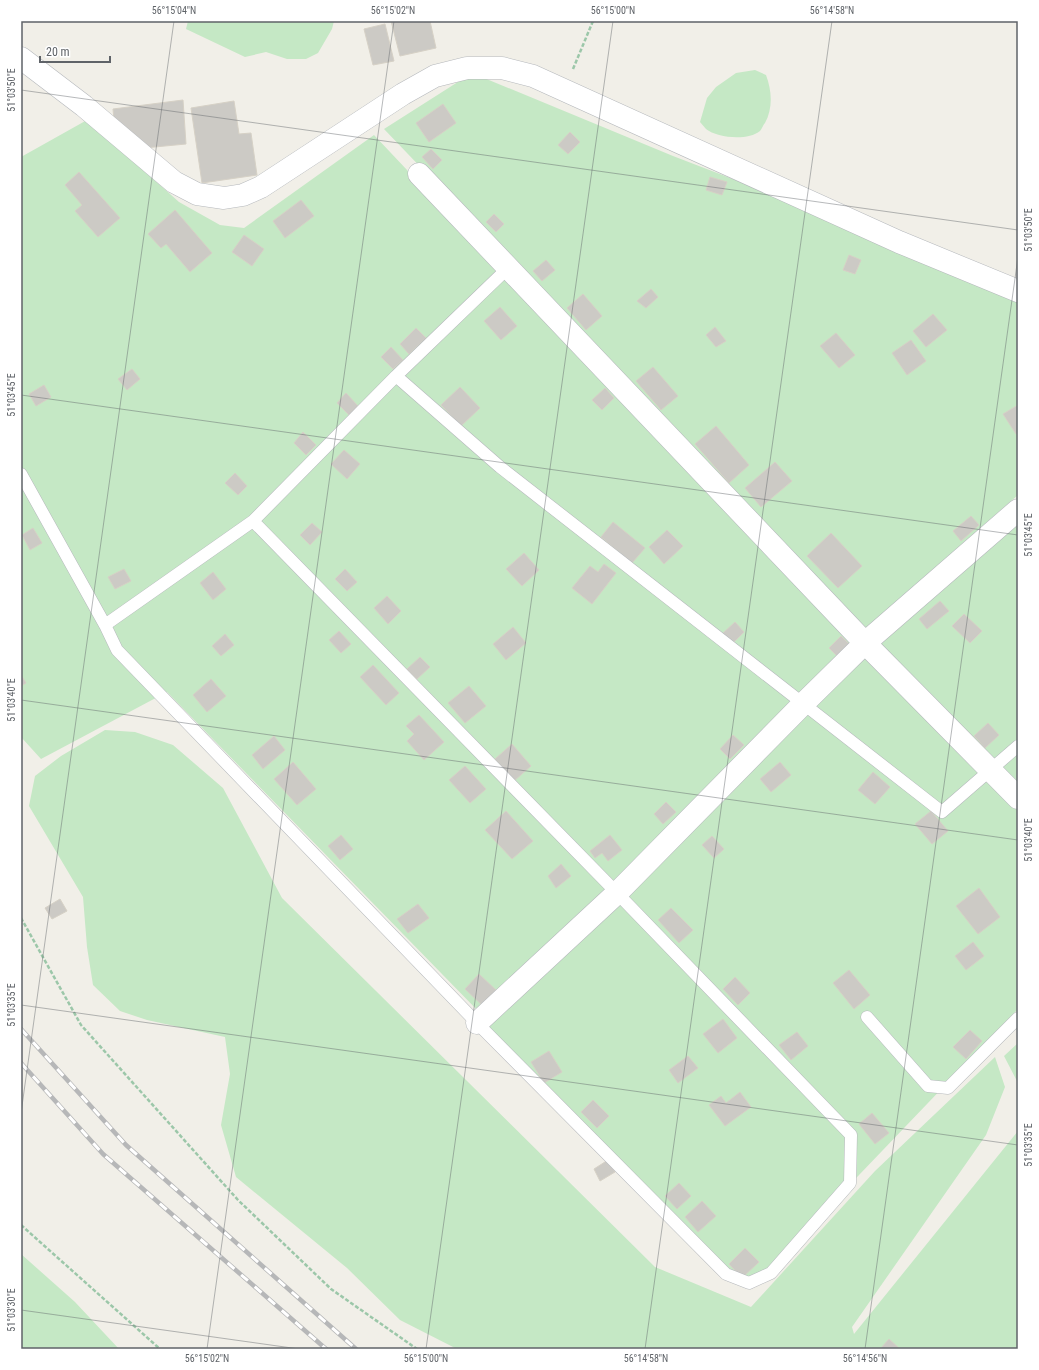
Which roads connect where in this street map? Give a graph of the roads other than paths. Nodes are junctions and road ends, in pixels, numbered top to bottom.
1 (21, 58) edge
2 (419, 174) dead end
3 (508, 268) junction
4 (1018, 291) edge
5 (396, 376) junction
6 (21, 474) edge
7 (1018, 510) edge
8 (253, 521) junction
9 (105, 625) junction
10 (865, 643) junction
11 (804, 703) junction
12 (1018, 746) edge
13 (991, 769) junction
14 (1018, 798) edge
15 (617, 894) junction
16 (867, 1017) dead end
17 (1018, 1018) edge
18 (477, 1023) junction

1 - 4 street
2 - 3 street
3 - 5 lane
3 - 10 street
5 - 8 lane
5 - 11 lane
6 - 9 lane
7 - 10 street
8 - 9 lane
8 - 15 lane
9 - 18 lane
10 - 11 street
10 - 13 street
11 - 13 lane
11 - 15 street
12 - 13 lane
13 - 14 street
15 - 18 street
15 - 18 lane
16 - 17 lane

